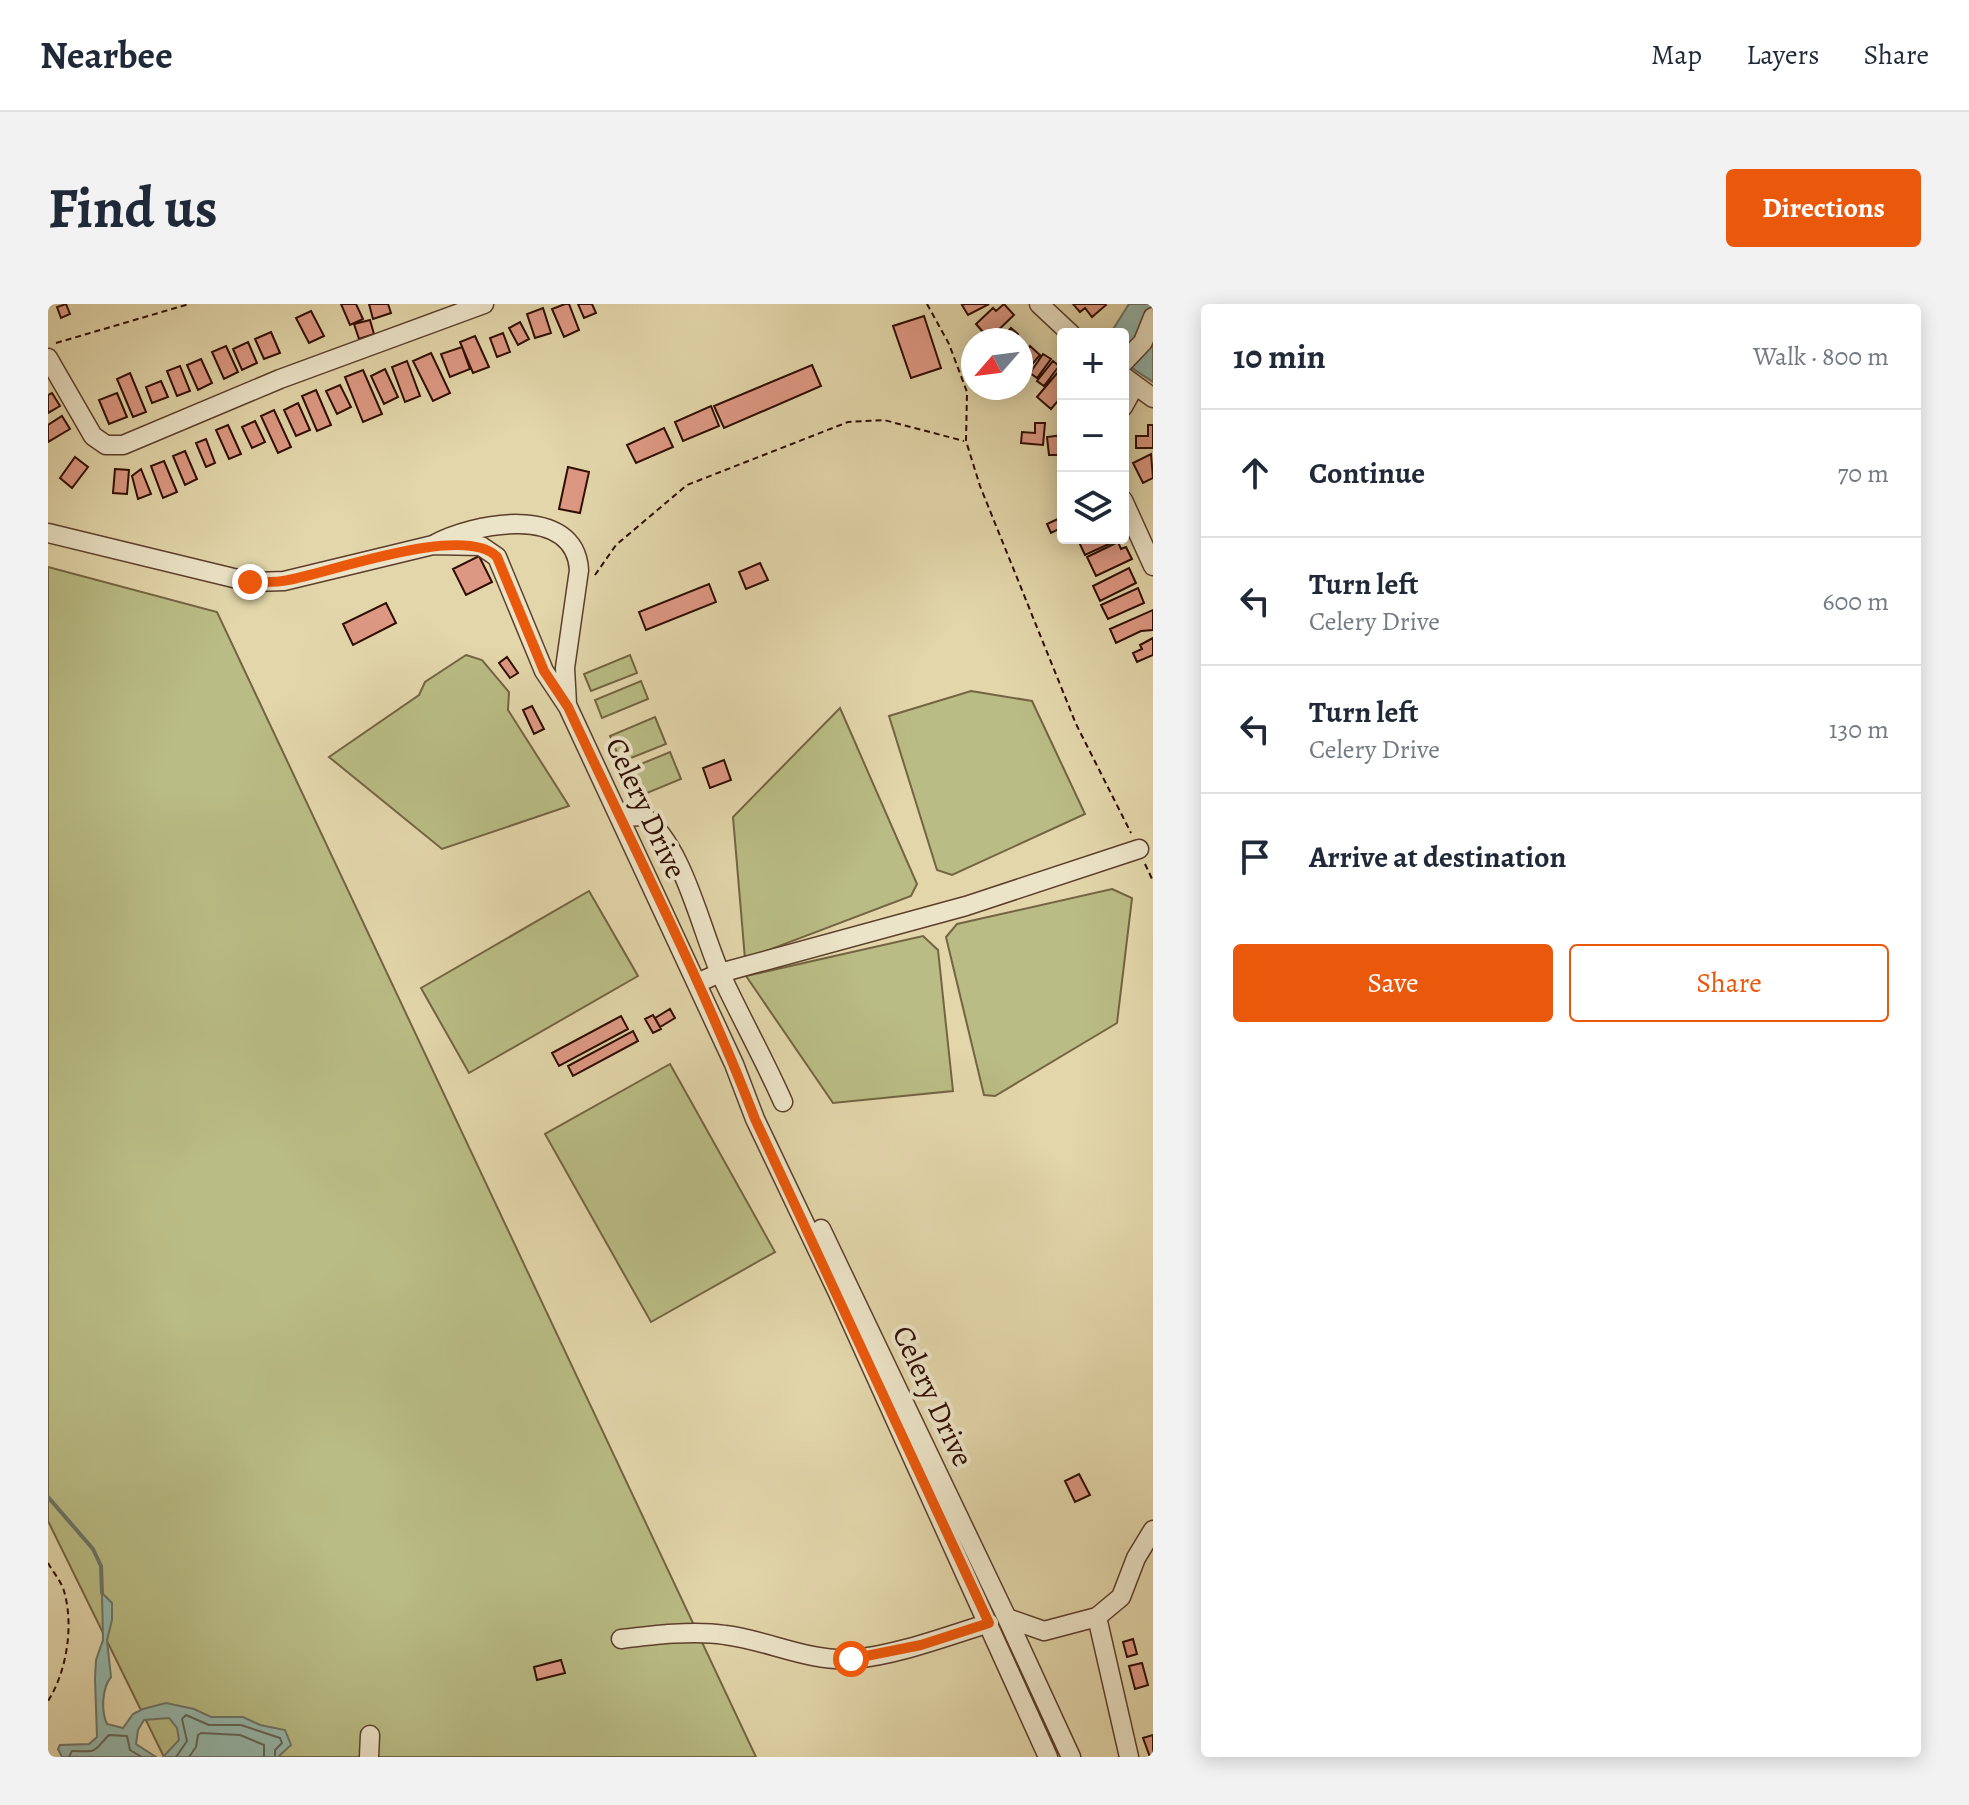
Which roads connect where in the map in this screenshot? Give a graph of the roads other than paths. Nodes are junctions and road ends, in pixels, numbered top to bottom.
1 (484, 304) edge
2 (1039, 304) edge
3 (1153, 317) edge
4 (1065, 328) edge
5 (1129, 357) edge
6 (48, 358) edge
7 (1129, 380) edge
8 (1153, 398) edge
9 (1129, 513) edge
10 (48, 533) edge
11 (433, 545) junction
12 (1153, 566) edge
13 (568, 707) junction
14 (619, 817) junction
15 (1139, 849) road end
16 (720, 973) junction
17 (697, 983) junction
18 (734, 1064) junction
19 (783, 1102) dead end
20 (1153, 1530) edge
21 (1097, 1617) junction
22 (1007, 1618) junction
23 (989, 1623) junction
24 (1044, 1631) junction
25 (621, 1639) dead end
26 (1028, 1663) junction
27 (370, 1735) dead end
28 (369, 1757) edge
29 (1048, 1757) edge
30 (1071, 1757) edge
31 (1129, 1757) edge

1 - 6 street
2 - 4 street
3 - 5 street
7 - 8 street
9 - 12 street
10 - 11 street, Celery Drive
11 - 13 street, Celery Drive
11 - 13 street, Celery Drive
13 - 14 street, Celery Drive
14 - 16 street
14 - 17 street, Celery Drive
15 - 16 street
16 - 17 street
16 - 19 street
17 - 18 street, Celery Drive
18 - 22 street, Celery Drive
18 - 23 street, Celery Drive
20 - 21 street
21 - 24 street
21 - 31 street
22 - 24 street
22 - 26 street, Celery Drive
23 - 25 street
23 - 29 street, Celery Drive
24 - 26 street
26 - 30 street, Celery Drive
27 - 28 street

